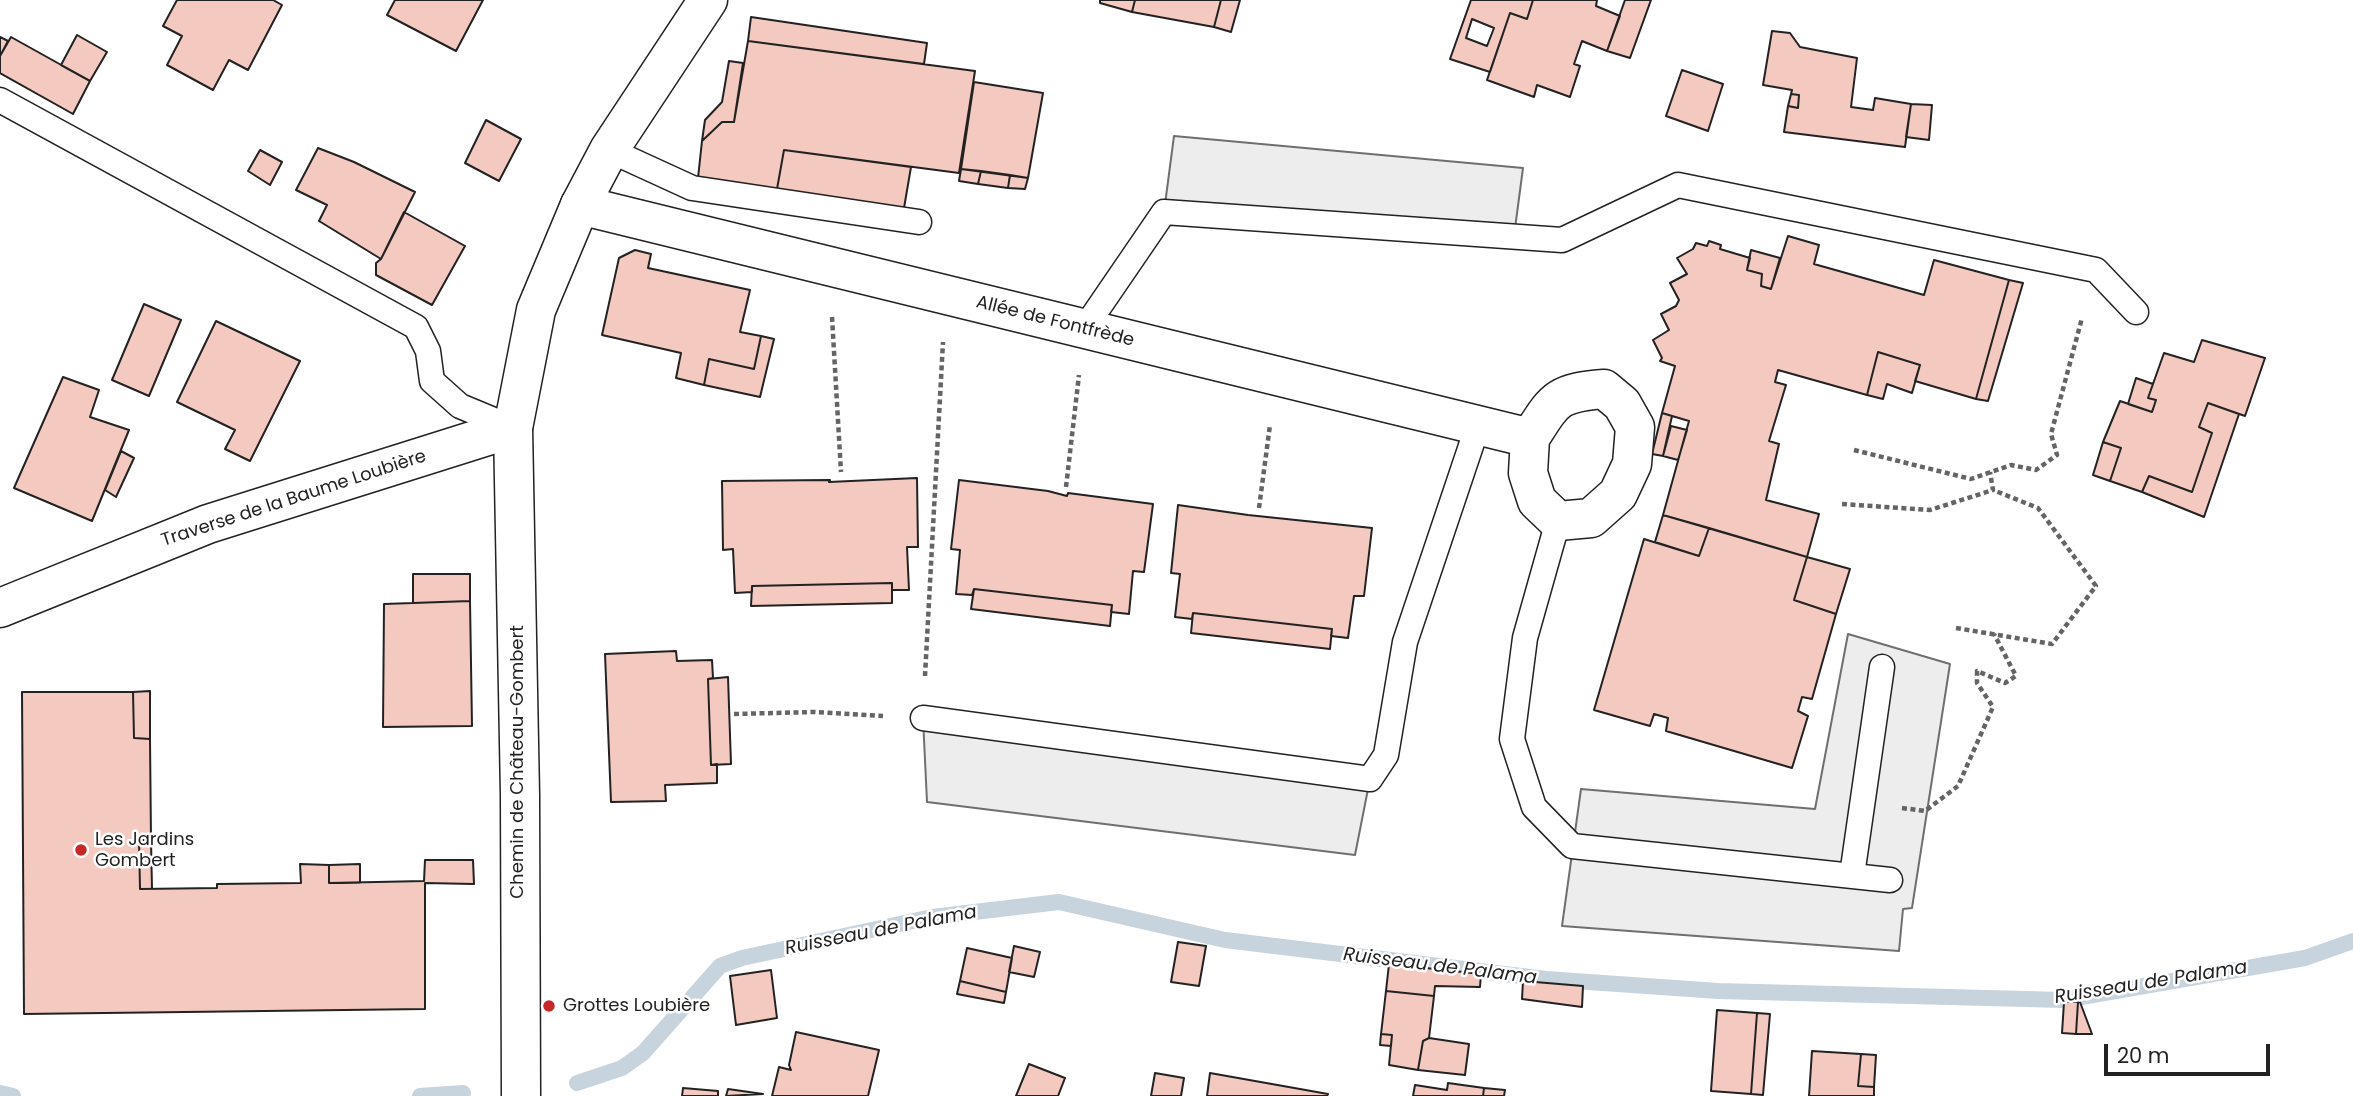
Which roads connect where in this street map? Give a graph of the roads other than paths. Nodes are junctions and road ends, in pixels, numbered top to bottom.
1 (708, 0) edge
2 (0, 100) edge
3 (609, 150) junction
4 (580, 205) junction
5 (919, 222) dead end
6 (2136, 312) dead end
7 (1084, 329) junction
8 (1478, 425) junction
9 (513, 428) junction
10 (1530, 438) junction
11 (1558, 521) junction
12 (0, 608) edge
13 (1882, 667) dead end
14 (923, 718) road end
15 (1852, 876) junction
16 (1890, 880) dead end
17 (521, 1096) edge

1 - 3 street, Chemin de Château-Gombert
2 - 9 lane
3 - 4 street, Chemin de Château-Gombert
3 - 5 lane
4 - 7 street, Allée de Fontfrède
4 - 9 street, Chemin de Château-Gombert
6 - 7 lane
7 - 8 street, Allée de Fontfrède
8 - 10 street, Allée de Fontfrède
8 - 14 lane
9 - 12 street, Traverse de la Baume Loubière
9 - 17 street, Chemin de Château-Gombert
10 - 11 street
10 - 11 street
11 - 15 lane
13 - 15 lane
15 - 16 lane

